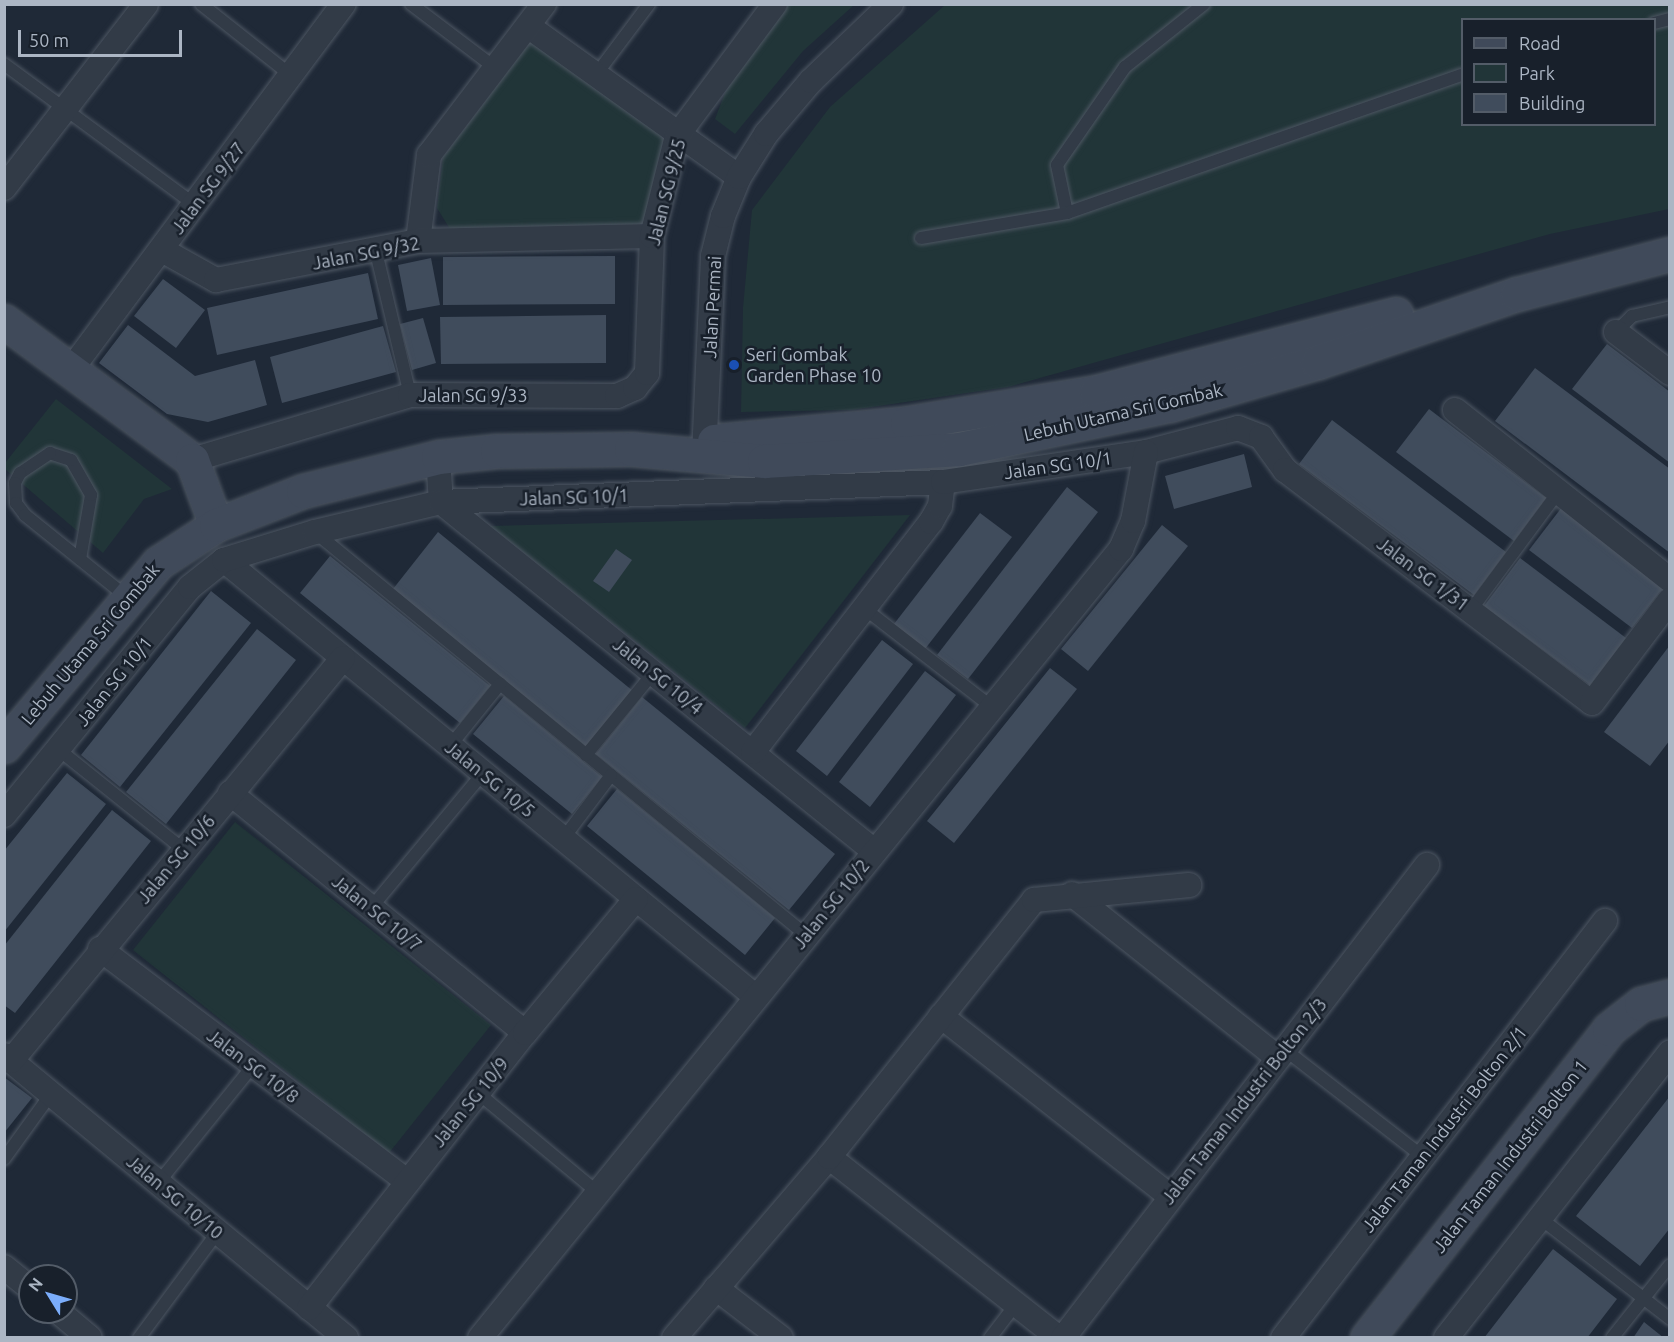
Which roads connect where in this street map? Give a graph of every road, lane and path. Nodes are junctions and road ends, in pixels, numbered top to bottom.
1 (146, 4) edge
2 (201, 4) edge
3 (345, 4) edge
4 (411, 4) edge
5 (544, 4) edge
6 (649, 4) edge
7 (775, 4) edge
8 (891, 4) edge
9 (1204, 4) edge
10 (528, 26) junction
11 (4, 64) edge
12 (494, 68) junction
13 (1461, 75) edge
14 (292, 76) junction
15 (595, 76) junction
16 (66, 110) junction
17 (677, 136) junction
18 (739, 177) junction
19 (4, 188) edge
20 (195, 205) junction
21 (1067, 213) junction
22 (651, 236) junction
23 (921, 238) dead end
24 (1670, 238) edge
25 (418, 241) junction
26 (162, 250) junction
27 (376, 252) junction
28 (1670, 254) edge
29 (1670, 307) edge
30 (4, 321) edge
31 (1616, 332) joint
32 (70, 371) junction
33 (647, 373) joint
34 (1670, 373) edge
35 (410, 395) junction
36 (1455, 410) dead end
37 (1261, 437) joint
38 (704, 449) junction
39 (1146, 452) junction
40 (438, 457) junction
41 (192, 460) junction
42 (943, 482) junction
43 (1559, 491) junction
44 (441, 502) junction
45 (216, 525) junction
46 (315, 532) junction
47 (80, 559) junction
48 (224, 560) junction
49 (1670, 580) edge
50 (127, 597) junction
51 (1670, 600) edge
52 (865, 609) junction
53 (1471, 610) junction
54 (343, 658) junction
55 (654, 672) junction
56 (500, 684) junction
57 (993, 708) junction
58 (4, 746) edge
59 (450, 746) junction
60 (58, 749) junction
61 (753, 752) junction
62 (586, 755) junction
63 (483, 773) junction
64 (611, 775) junction
65 (230, 793) junction
66 (4, 815) edge
67 (563, 839) junction
68 (184, 850) junction
69 (874, 851) junction
70 (1427, 865) dead end
71 (1189, 885) dead end
72 (1072, 894) junction
73 (636, 899) junction
74 (371, 908) junction
75 (1605, 921) dead end
76 (806, 935) junction
77 (100, 949) junction
78 (1670, 996) edge
79 (756, 998) junction
80 (941, 1016) junction
81 (525, 1033) junction
82 (1670, 1052) edge
83 (1280, 1053) junction
84 (8, 1058) edge
85 (252, 1067) junction
86 (478, 1093) junction
87 (51, 1094) junction
88 (829, 1156) junction
89 (1423, 1157) junction
90 (4, 1159) edge
91 (406, 1181) junction
92 (158, 1183) junction
93 (596, 1191) junction
94 (1170, 1196) junction
95 (1540, 1218) junction
96 (217, 1233) junction
97 (1670, 1265) edge
98 (4, 1267) edge
99 (18, 1278) edge
100 (716, 1288) junction
101 (1643, 1298) junction
102 (1016, 1304) junction
103 (309, 1308) junction
104 (1670, 1319) edge
105 (139, 1338) edge
106 (346, 1338) edge
107 (480, 1338) edge
108 (674, 1338) edge
109 (781, 1338) edge
110 (990, 1338) edge
111 (1061, 1338) edge
112 (1283, 1338) edge
113 (1367, 1338) edge
114 (1446, 1338) edge
115 (1612, 1338) edge

1 - 16 street
2 - 14 lane
3 - 14 street, Jalan SG 9/27
4 - 12 lane
5 - 10 street
6 - 15 lane
7 - 17 street, Jalan SG 9/25
8 - 18 street, Jalan Permai
9 - 21 lane
10 - 12 street
10 - 15 street
11 - 16 lane
12 - 25 street
13 - 21 lane
14 - 20 street, Jalan SG 9/27
15 - 17 street
16 - 19 street
16 - 20 lane
17 - 18 street
17 - 22 street, Jalan SG 9/25
18 - 38 street, Jalan Permai
20 - 26 street, Jalan SG 9/27
21 - 23 lane
22 - 25 street, Jalan SG 9/32
22 - 33 street, Jalan SG 9/25
24 - 38 street, Lebuh Utama Sri Gombak
25 - 27 street, Jalan SG 9/32
26 - 27 street, Jalan SG 9/32
26 - 32 street, Jalan SG 9/27
27 - 35 lane
28 - 38 street, Lebuh Utama Sri Gombak
29 - 31 lane
30 - 32 street
31 - 34 street
32 - 41 street
33 - 35 street, Jalan SG 9/33
35 - 41 street, Jalan SG 9/33
36 - 43 street
37 - 39 street, Jalan SG 10/1
37 - 53 street, Jalan SG 1/31
38 - 40 street, Lebuh Utama Sri Gombak
39 - 42 street, Jalan SG 10/1
39 - 57 street, Jalan SG 10/2
40 - 44 street
40 - 45 street, Lebuh Utama Sri Gombak
41 - 45 street
42 - 44 street, Jalan SG 10/1
42 - 52 street
43 - 49 street
43 - 53 lane
44 - 46 street, Jalan SG 10/1
44 - 55 street, Jalan SG 10/4
45 - 50 street, Lebuh Utama Sri Gombak
46 - 48 street, Jalan SG 10/1
46 - 56 lane
47 - 47 lane
47 - 50 lane
48 - 54 street, Jalan SG 10/5
48 - 60 street, Jalan SG 10/1
50 - 58 street, Lebuh Utama Sri Gombak
51 - 53 street, Jalan SG 1/31
52 - 57 lane
52 - 61 street
54 - 59 street, Jalan SG 10/5
54 - 65 street, Jalan SG 10/6
55 - 61 street, Jalan SG 10/4
55 - 62 lane
56 - 59 lane
56 - 62 lane
57 - 69 street, Jalan SG 10/2
59 - 63 street, Jalan SG 10/5
60 - 66 street, Jalan SG 10/1
60 - 68 lane
61 - 69 street, Jalan SG 10/4
62 - 64 lane
63 - 67 street, Jalan SG 10/5
63 - 74 lane
64 - 67 lane
64 - 76 lane
65 - 68 street, Jalan SG 10/6
65 - 74 street, Jalan SG 10/7
67 - 73 street, Jalan SG 10/5
68 - 77 street, Jalan SG 10/6
69 - 76 street, Jalan SG 10/2
70 - 83 street, Jalan Taman Industri Bolton 2/3
71 - 72 street
72 - 80 street
72 - 83 street
73 - 79 street, Jalan SG 10/5
73 - 81 street, Jalan SG 10/9
74 - 81 street, Jalan SG 10/7
75 - 89 street, Jalan Taman Industri Bolton 2/1
76 - 79 street, Jalan SG 10/2
77 - 84 street, Jalan SG 10/6
77 - 85 street, Jalan SG 10/8
78 - 113 street, Jalan Taman Industri Bolton 1
79 - 93 street, Jalan SG 10/2
80 - 88 street
80 - 94 street
81 - 86 street, Jalan SG 10/9
82 - 95 street
83 - 89 lane
83 - 94 street, Jalan Taman Industri Bolton 2/3
84 - 87 street, Jalan SG 10/10
85 - 91 street, Jalan SG 10/8
85 - 92 lane
86 - 91 street, Jalan SG 10/9
86 - 93 lane
87 - 90 lane
87 - 92 street, Jalan SG 10/10
88 - 100 street
88 - 102 street
89 - 112 street, Jalan Taman Industri Bolton 2/1
91 - 103 street, Jalan SG 10/9
92 - 96 street, Jalan SG 10/10
93 - 107 street, Jalan SG 10/2
94 - 111 street, Jalan Taman Industri Bolton 2/3
95 - 101 lane
95 - 114 street
96 - 103 street, Jalan SG 10/10
96 - 105 lane
97 - 101 lane
98 - 99 street
100 - 108 street
100 - 109 street
101 - 104 lane
101 - 115 lane
102 - 110 lane
102 - 111 street
103 - 106 street, Jalan SG 10/10

